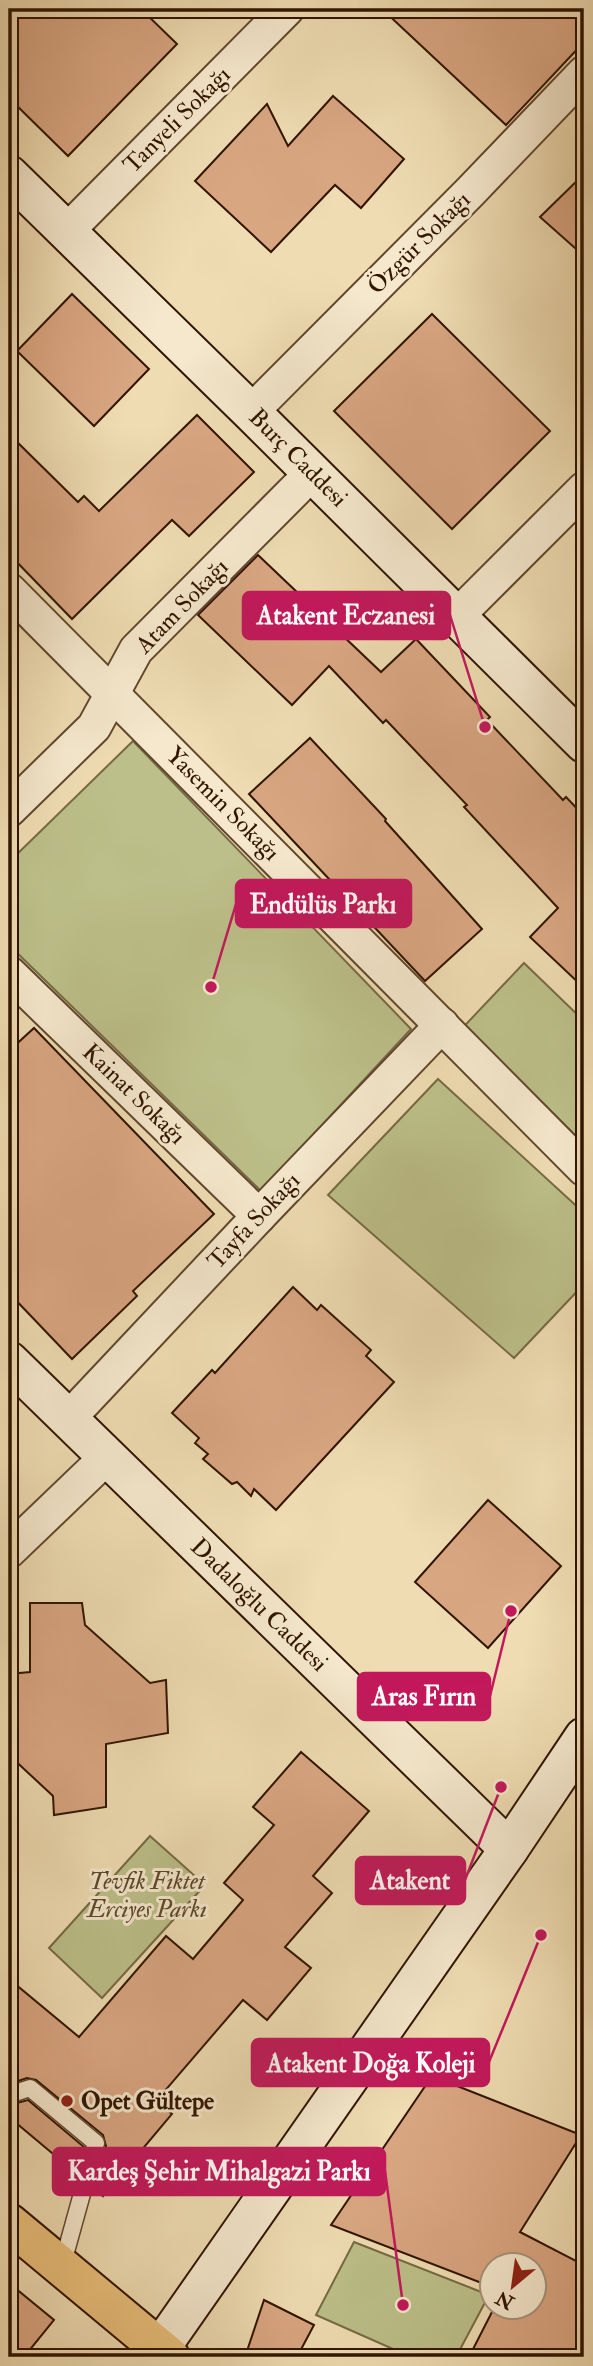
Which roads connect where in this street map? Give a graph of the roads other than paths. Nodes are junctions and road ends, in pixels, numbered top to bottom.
1 (287, 9) edge
2 (584, 72) edge
3 (9, 175) edge
4 (66, 232) junction
5 (251, 412) junction
6 (312, 473) junction
7 (584, 489) edge
8 (9, 590) edge
9 (457, 616) junction
10 (113, 693) junction
11 (584, 743) edge
12 (9, 810) edge
13 (9, 973) edge
14 (442, 1025) junction
15 (584, 1169) edge
16 (259, 1216) junction
17 (9, 1361) edge
18 (68, 1419) junction
19 (107, 1457) junction
20 (9, 1551) edge
21 (584, 1737) edge
22 (509, 1849) junction
23 (9, 2095) edge
24 (9, 2224) edge
25 (62, 2269) junction
26 (161, 2355) edge

1 - 4 street, Tanyeli Sokağı
2 - 5 street, Özgür Sokağı
3 - 4 street, Burç Caddesi
4 - 5 street, Burç Caddesi
5 - 6 street, Burç Caddesi
6 - 9 street, Burç Caddesi
6 - 10 street, Atam Sokağı
7 - 9 street
8 - 10 street, Yasemin Sokağı
9 - 11 street, Burç Caddesi
10 - 12 street, Atam Sokağı
10 - 14 street, Yasemin Sokağı
13 - 16 street, Kainat Sokağı
14 - 15 street, Yasemin Sokağı
14 - 16 street, Tayfa Sokağı
16 - 18 street, Tayfa Sokağı
17 - 18 street, Dadaloğlu Caddesi
18 - 19 street, Dadaloğlu Caddesi
19 - 20 street
19 - 22 street, Dadaloğlu Caddesi
21 - 22 street
22 - 26 street
23 - 25 lane
24 - 25 main road
25 - 26 main road

